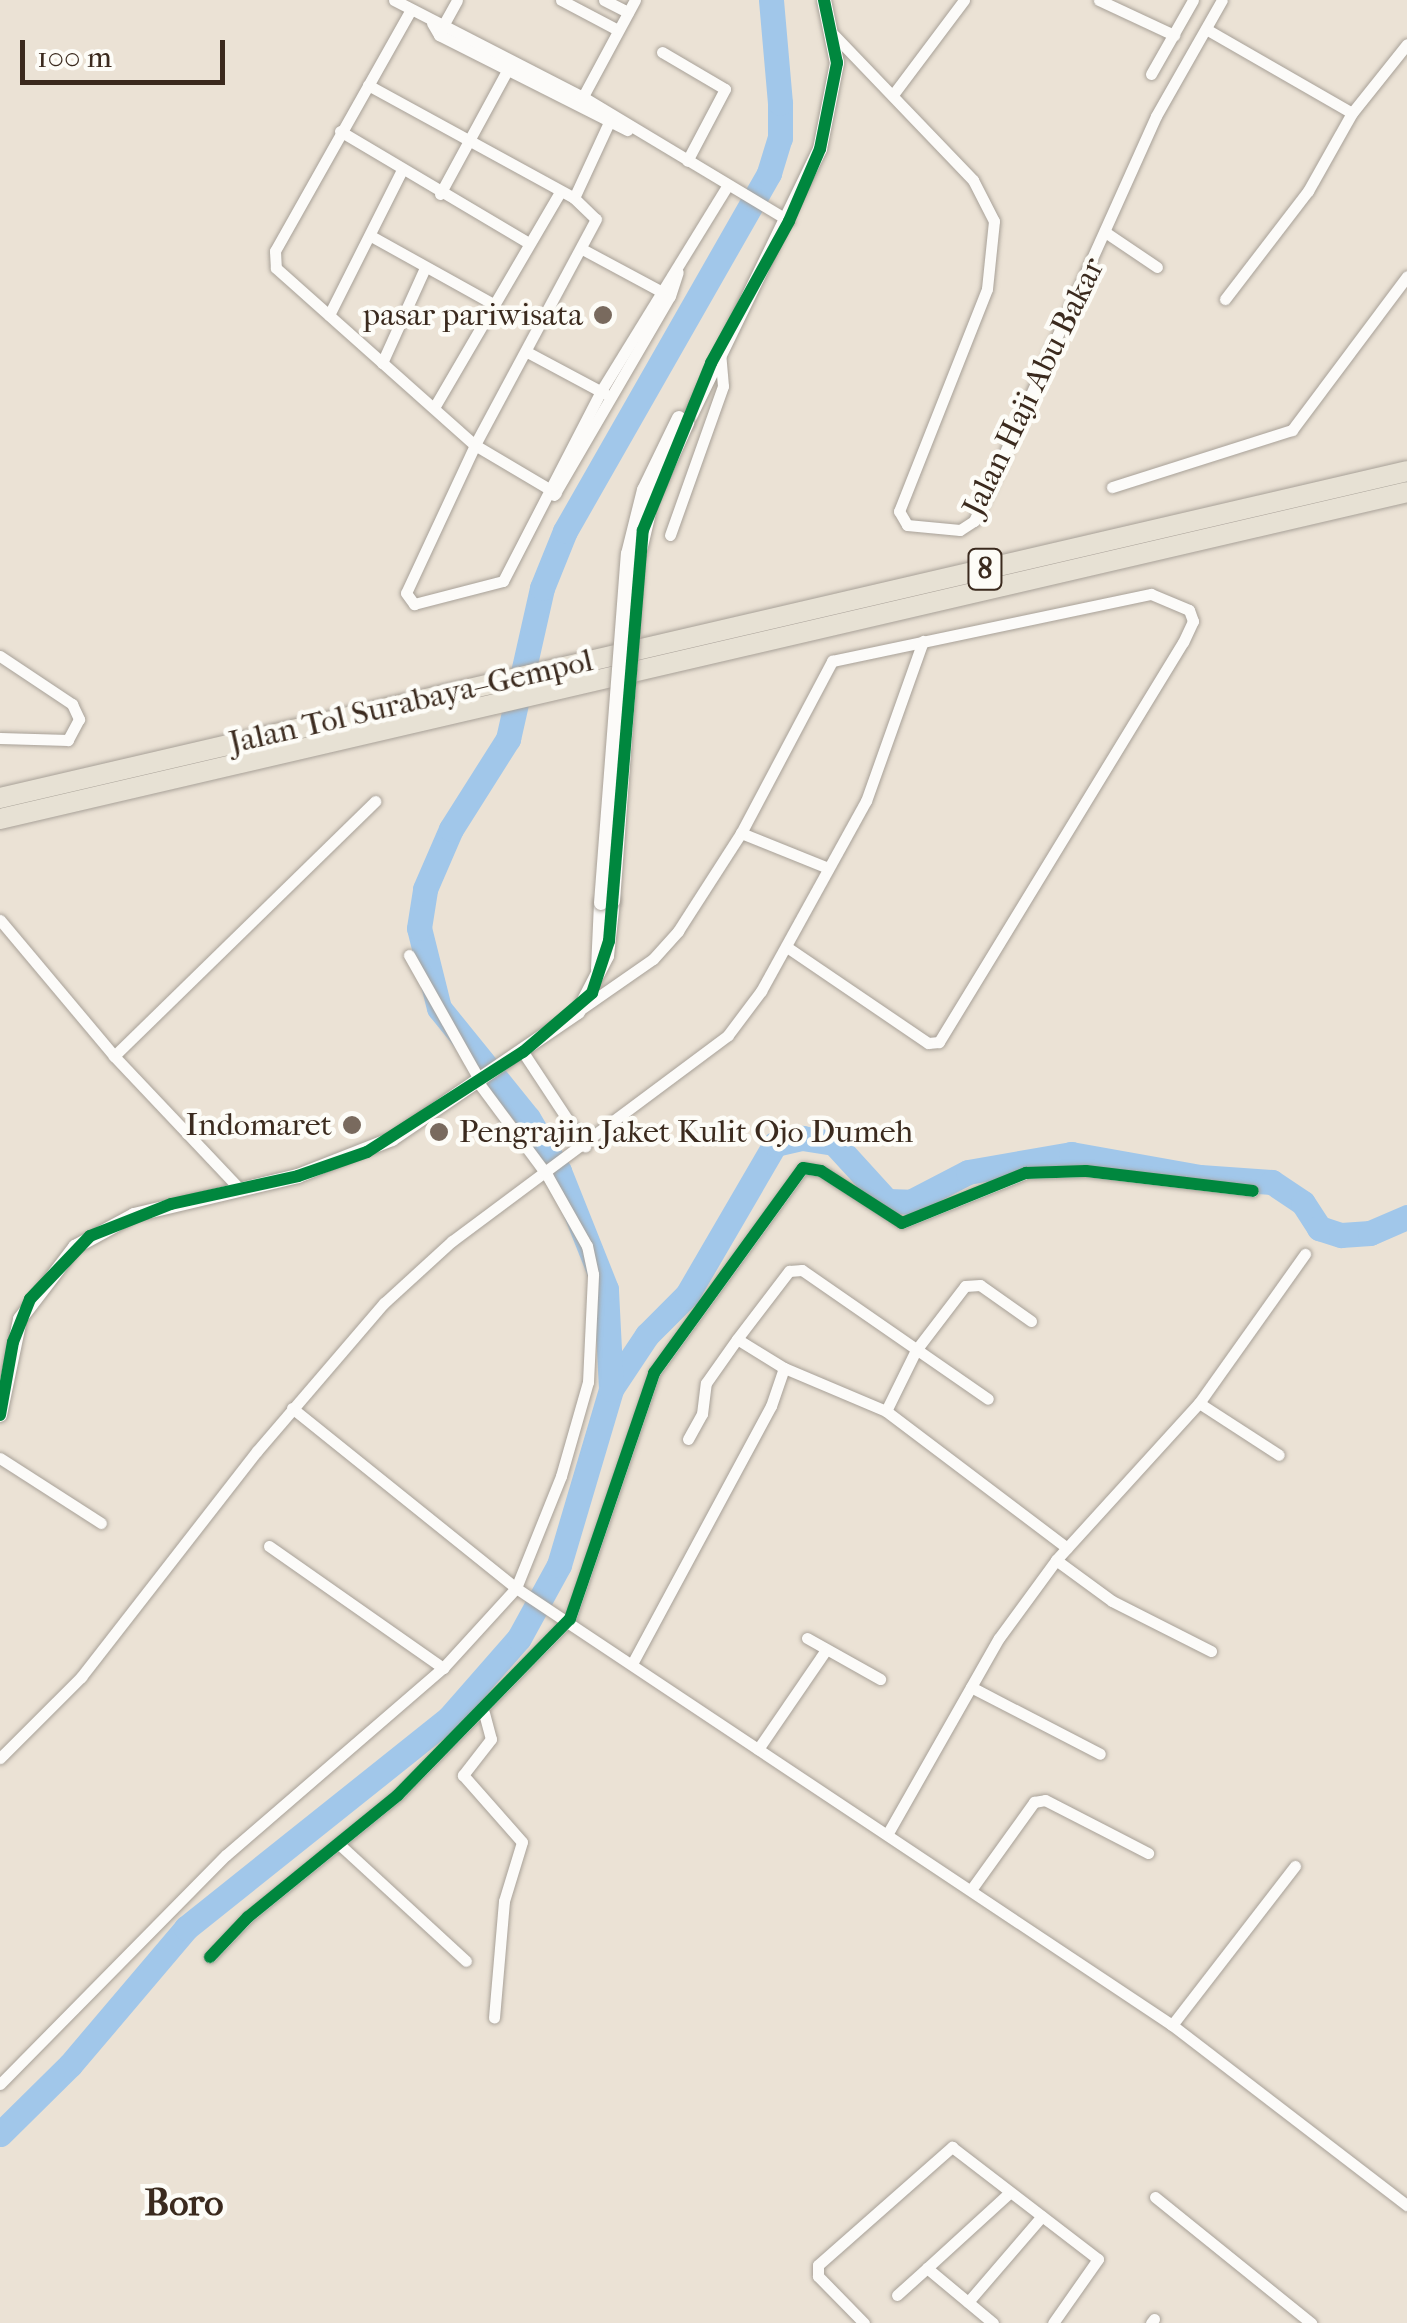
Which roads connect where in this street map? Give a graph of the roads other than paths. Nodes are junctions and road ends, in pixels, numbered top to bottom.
1 (394, 0) edge
2 (457, 0) edge
3 (560, 0) edge
4 (604, 0) edge
5 (824, 0) edge
6 (964, 0) edge
7 (1099, 0) edge
8 (1193, 0) edge
9 (1222, 0) edge
10 (632, 6) edge
11 (409, 13) junction
12 (438, 28) junction
13 (1206, 29) junction
14 (618, 30) junction
15 (834, 35) junction
16 (1174, 35) junction
17 (1407, 44) edge
18 (662, 52) dead end
19 (511, 65) junction
20 (1151, 74) dead end
21 (368, 86) junction
22 (895, 92) junction
23 (580, 102) junction
24 (1352, 113) junction
25 (610, 120) junction
26 (340, 131) junction
27 (469, 143) junction
28 (687, 161) junction
29 (402, 170) junction
30 (727, 186) junction
31 (560, 192) junction
32 (440, 194) junction
33 (574, 198) junction
34 (784, 218) junction
35 (1108, 234) junction
36 (370, 236) junction
37 (529, 243) junction
38 (584, 250) junction
39 (1157, 267) dead end
40 (424, 270) junction
41 (1407, 276) edge
42 (665, 293) junction
43 (1225, 298) dead end
44 (495, 305) junction
45 (328, 315) junction
46 (720, 347) junction
47 (528, 353) junction
48 (382, 363) junction
49 (606, 394) junction
50 (435, 406) junction
51 (475, 445) junction
52 (1407, 471) edge
53 (1112, 487) dead end
54 (552, 490) junction
55 (1407, 492) edge
56 (670, 536) dead end
57 (923, 641) junction
58 (0, 656) edge
59 (563, 677) junction
60 (507, 690) junction
61 (0, 738) edge
62 (0, 798) edge
63 (375, 801) dead end
64 (0, 819) edge
65 (741, 834) junction
66 (824, 866) junction
67 (0, 921) edge
68 (787, 946) junction
69 (409, 956) dead end
70 (578, 1012) junction
71 (521, 1053) junction
72 (114, 1056) junction
73 (482, 1080) junction
74 (582, 1149) junction
75 (549, 1173) junction
76 (239, 1188) junction
77 (1253, 1190) dead end
78 (1305, 1254) dead end
79 (1031, 1321) dead end
80 (737, 1339) junction
81 (916, 1350) junction
82 (784, 1368) junction
83 (988, 1399) dead end
84 (1199, 1403) junction
85 (292, 1408) junction
86 (886, 1412) junction
87 (0, 1415) edge
88 (688, 1440) dead end
89 (1279, 1454) dead end
90 (0, 1458) edge
91 (101, 1524) dead end
92 (268, 1546) dead end
93 (1067, 1548) junction
94 (1056, 1560) junction
95 (520, 1590) junction
96 (566, 1617) junction
97 (807, 1638) dead end
98 (1211, 1651) dead end
99 (825, 1652) junction
100 (632, 1662) junction
101 (443, 1668) junction
102 (880, 1679) dead end
103 (971, 1687) junction
104 (484, 1714) junction
105 (758, 1749) junction
106 (1100, 1754) dead end
107 (0, 1758) edge
108 (888, 1834) junction
109 (340, 1845) junction
110 (1148, 1853) dead end
111 (1295, 1866) dead end
112 (973, 1887) junction
113 (210, 1958) dead end
114 (466, 1961) dead end
115 (494, 2018) dead end
116 (1172, 2024) junction
117 (0, 2084) edge
118 (1009, 2192) junction
119 (1155, 2197) dead end
120 (1407, 2205) edge
121 (1042, 2216) junction
122 (927, 2268) junction
123 (896, 2295) dead end
124 (968, 2302) junction
125 (864, 2323) edge
126 (993, 2323) edge
127 (1053, 2323) edge
128 (1311, 2323) edge

1 - 11 street
2 - 12 street
3 - 14 street
4 - 10 street
5 - 15 street
6 - 22 street
7 - 16 street
8 - 16 street
9 - 13 street, Jalan Haji Abu Bakar
10 - 14 street
11 - 12 street
11 - 21 street
12 - 19 street
13 - 24 street
13 - 35 street, Jalan Haji Abu Bakar
14 - 23 street
15 - 22 street, Jalan Haji Abu Bakar
15 - 34 street
16 - 20 street
17 - 24 street
18 - 28 street
19 - 23 street
19 - 27 street
21 - 26 street
21 - 27 street
22 - 35 street, Jalan Haji Abu Bakar
23 - 25 street
24 - 43 street
25 - 28 street
25 - 33 street
26 - 29 street
26 - 45 street
27 - 31 street
27 - 32 street
28 - 30 street
29 - 32 street
29 - 36 street
30 - 34 street
30 - 42 street
31 - 33 street
31 - 37 street
32 - 37 street
33 - 38 street
34 - 46 street
35 - 39 street
36 - 40 street
36 - 45 street
37 - 44 street
38 - 42 street
38 - 47 street
40 - 44 street
40 - 48 street
41 - 53 street
42 - 49 street
44 - 50 street
45 - 48 street
46 - 56 street
46 - 70 street, bridge
47 - 49 street
47 - 51 street
48 - 50 street
49 - 54 street
50 - 51 street
51 - 54 street
51 - 54 street
52 - 59 highway, Jalan Tol Surabaya–Gempol / 8
55 - 59 highway, Jalan Tol Surabaya–Gempol / 8
57 - 65 street
57 - 66 street
57 - 68 street
58 - 61 street
59 - 60 highway, Jalan Tol Surabaya–Gempol / 8
60 - 62 highway, Jalan Tol Surabaya–Gempol / 8
60 - 64 highway, Jalan Tol Surabaya–Gempol / 8
63 - 72 street
65 - 66 street
65 - 70 street
66 - 68 street
67 - 72 street
68 - 74 street
69 - 73 street
70 - 71 street
71 - 73 street
71 - 74 street
72 - 76 street
73 - 75 street
73 - 76 street
74 - 75 street
75 - 85 street
75 - 95 street
76 - 87 street
77 - 96 street
78 - 84 street
79 - 81 street
80 - 81 street
80 - 82 street
80 - 88 street
81 - 83 street
81 - 86 street
82 - 86 street
82 - 100 street
84 - 89 street
84 - 93 street
85 - 95 street
85 - 107 street
86 - 93 street
90 - 91 street
92 - 101 street
93 - 94 street
94 - 98 street
94 - 103 street
95 - 96 street
95 - 101 street
96 - 100 street
96 - 104 street
97 - 99 street
99 - 102 street
99 - 105 street
100 - 105 street
101 - 117 street
103 - 106 street
103 - 108 street
104 - 109 street
104 - 115 street
105 - 108 street
108 - 112 street
109 - 113 street
109 - 114 street
110 - 112 street
111 - 116 street
112 - 116 street
116 - 120 street
118 - 121 street
118 - 122 street
118 - 125 street
119 - 128 street
121 - 124 street
121 - 127 street
122 - 123 street
122 - 124 street
124 - 126 street

